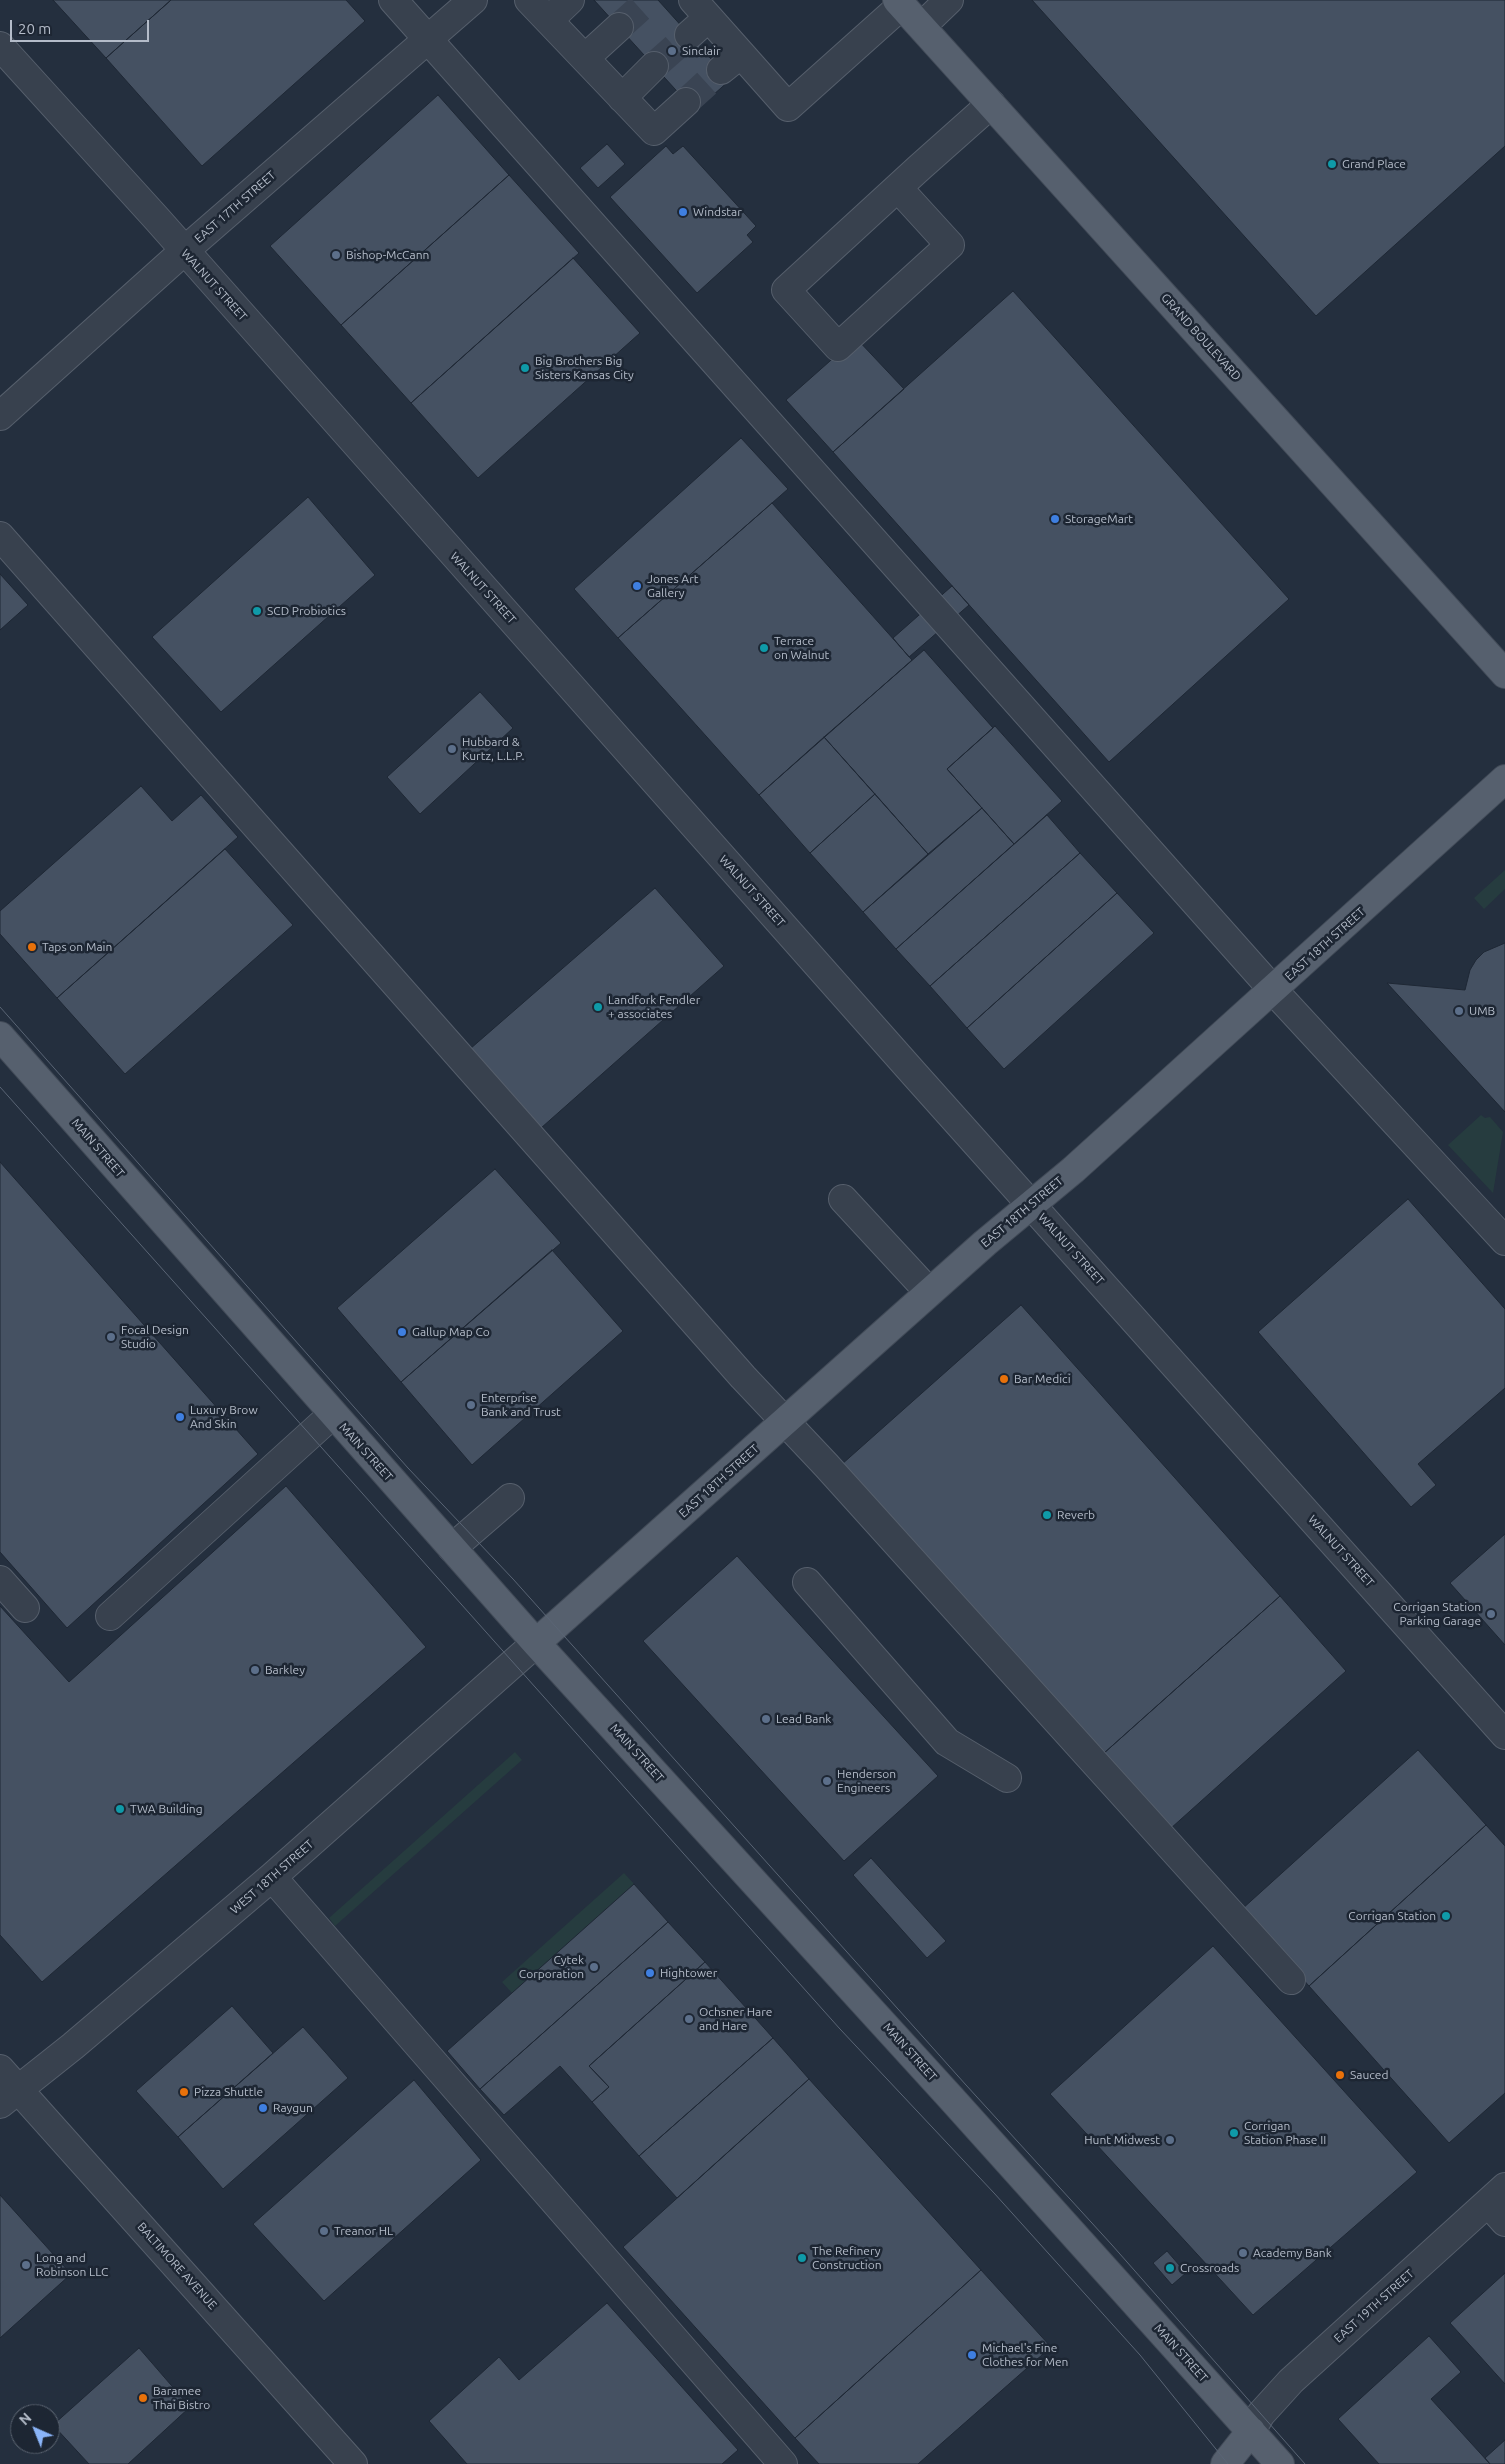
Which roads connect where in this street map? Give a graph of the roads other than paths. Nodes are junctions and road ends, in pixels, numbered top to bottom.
1 (392, 0) edge
2 (473, 0) edge
3 (529, 0) edge
4 (570, 0) edge
5 (949, 0) edge
6 (900, 2) edge
7 (696, 11) edge
8 (549, 20) junction
9 (922, 26) junction
10 (619, 27) tunnel mouth
11 (428, 39) junction
12 (0, 46) edge
13 (584, 58) junction
14 (654, 66) tunnel mouth
15 (622, 98) junction
16 (686, 102) tunnel mouth
17 (991, 104) junction
18 (898, 188) junction
19 (184, 251) junction
20 (0, 416) edge
21 (0, 536) edge
22 (1505, 674) edge
23 (1505, 779) edge
24 (1274, 991) junction
25 (0, 1036) edge
26 (843, 1199) dead end
27 (1031, 1205) junction
28 (1505, 1241) edge
29 (929, 1292) junction
30 (333, 1414) junction
31 (786, 1421) junction
32 (510, 1498) dead end
33 (452, 1548) junction
34 (0, 1580) edge
35 (806, 1582) dead end
36 (25, 1608) dead end
37 (110, 1616) dead end
38 (536, 1643) junction
39 (1505, 1735) edge
40 (1007, 1778) dead end
41 (272, 1877) junction
42 (1291, 1980) dead end
43 (0, 2069) edge
44 (9, 2096) edge
45 (1499, 2204) edge
46 (1251, 2431) junction
47 (353, 2464) edge
48 (783, 2464) edge
49 (1225, 2464) edge
50 (1280, 2464) edge

1 - 11 street
2 - 11 street, EAST 17TH STREET
3 - 8 street
4 - 8 street
5 - 9 street
6 - 7 street
6 - 9 main road, GRAND BOULEVARD
8 - 13 street
9 - 17 main road, GRAND BOULEVARD
10 - 13 street
11 - 19 street, EAST 17TH STREET
11 - 24 street
12 - 19 street, WALNUT STREET
13 - 15 street
14 - 15 street
15 - 16 street
17 - 18 street
17 - 22 main road, GRAND BOULEVARD
18 - 18 street
19 - 20 street, EAST 17TH STREET
19 - 27 street, WALNUT STREET
21 - 31 street
23 - 24 main road, EAST 18TH STREET
24 - 27 main road, EAST 18TH STREET
24 - 28 street
25 - 30 main road, MAIN STREET
26 - 29 street
27 - 29 main road, EAST 18TH STREET
27 - 39 street, WALNUT STREET
29 - 31 main road, EAST 18TH STREET
30 - 33 main road, MAIN STREET
30 - 37 street
31 - 38 main road, EAST 18TH STREET
31 - 42 street
32 - 33 street
33 - 38 main road, MAIN STREET
34 - 36 street
35 - 40 street
38 - 41 street, WEST 18TH STREET
38 - 46 main road, MAIN STREET
41 - 44 street, WEST 18TH STREET
41 - 48 street
43 - 44 street, BALTIMORE AVENUE
44 - 47 street, BALTIMORE AVENUE
45 - 46 street, EAST 19TH STREET
46 - 49 main road
46 - 50 main road, MAIN STREET

